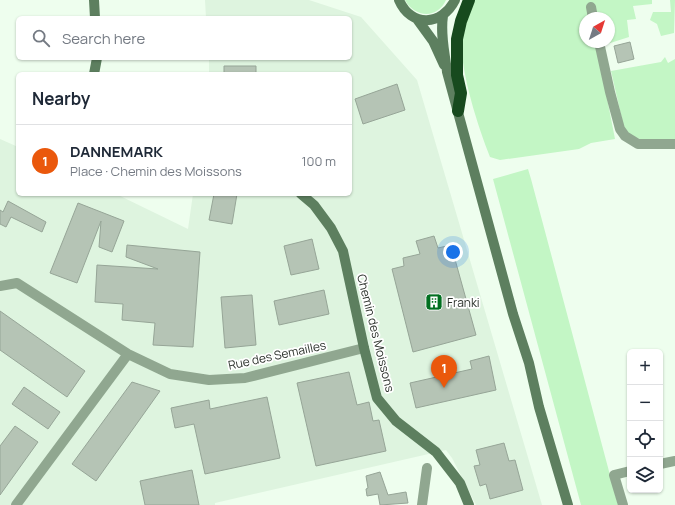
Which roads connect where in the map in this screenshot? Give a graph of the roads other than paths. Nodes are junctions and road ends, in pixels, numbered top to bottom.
1 (94, 0) edge
2 (399, 0) edge
3 (455, 0) edge
4 (469, 0) edge
5 (591, 6) dead end
6 (592, 12) edge
7 (95, 16) edge
8 (442, 16) junction
9 (417, 19) junction
10 (600, 48) edge
11 (97, 60) edge
12 (94, 72) edge
13 (447, 72) junction
14 (458, 111) junction
15 (675, 144) edge
16 (303, 196) edge
17 (0, 286) edge
18 (364, 348) junction
19 (128, 354) junction
20 (675, 461) edge
21 (663, 463) edge
22 (427, 468) dead end
23 (627, 472) edge
24 (16, 505) edge
25 (422, 505) edge
26 (469, 505) edge
27 (568, 505) edge
28 (623, 505) edge

1 - 7 main road
2 - 9 main road
3 - 8 main road
4 - 14 highway
5 - 6 street
8 - 9 main road
8 - 13 main road
9 - 13 main road
10 - 15 street
11 - 12 main road
13 - 14 main road
14 - 27 main road
16 - 18 main road, Chemin des Moissons
17 - 19 street, Rue des Semailles
18 - 19 street, Rue des Semailles
18 - 26 main road, Chemin des Moissons
19 - 24 street
20 - 21 street
22 - 25 street
23 - 28 street

